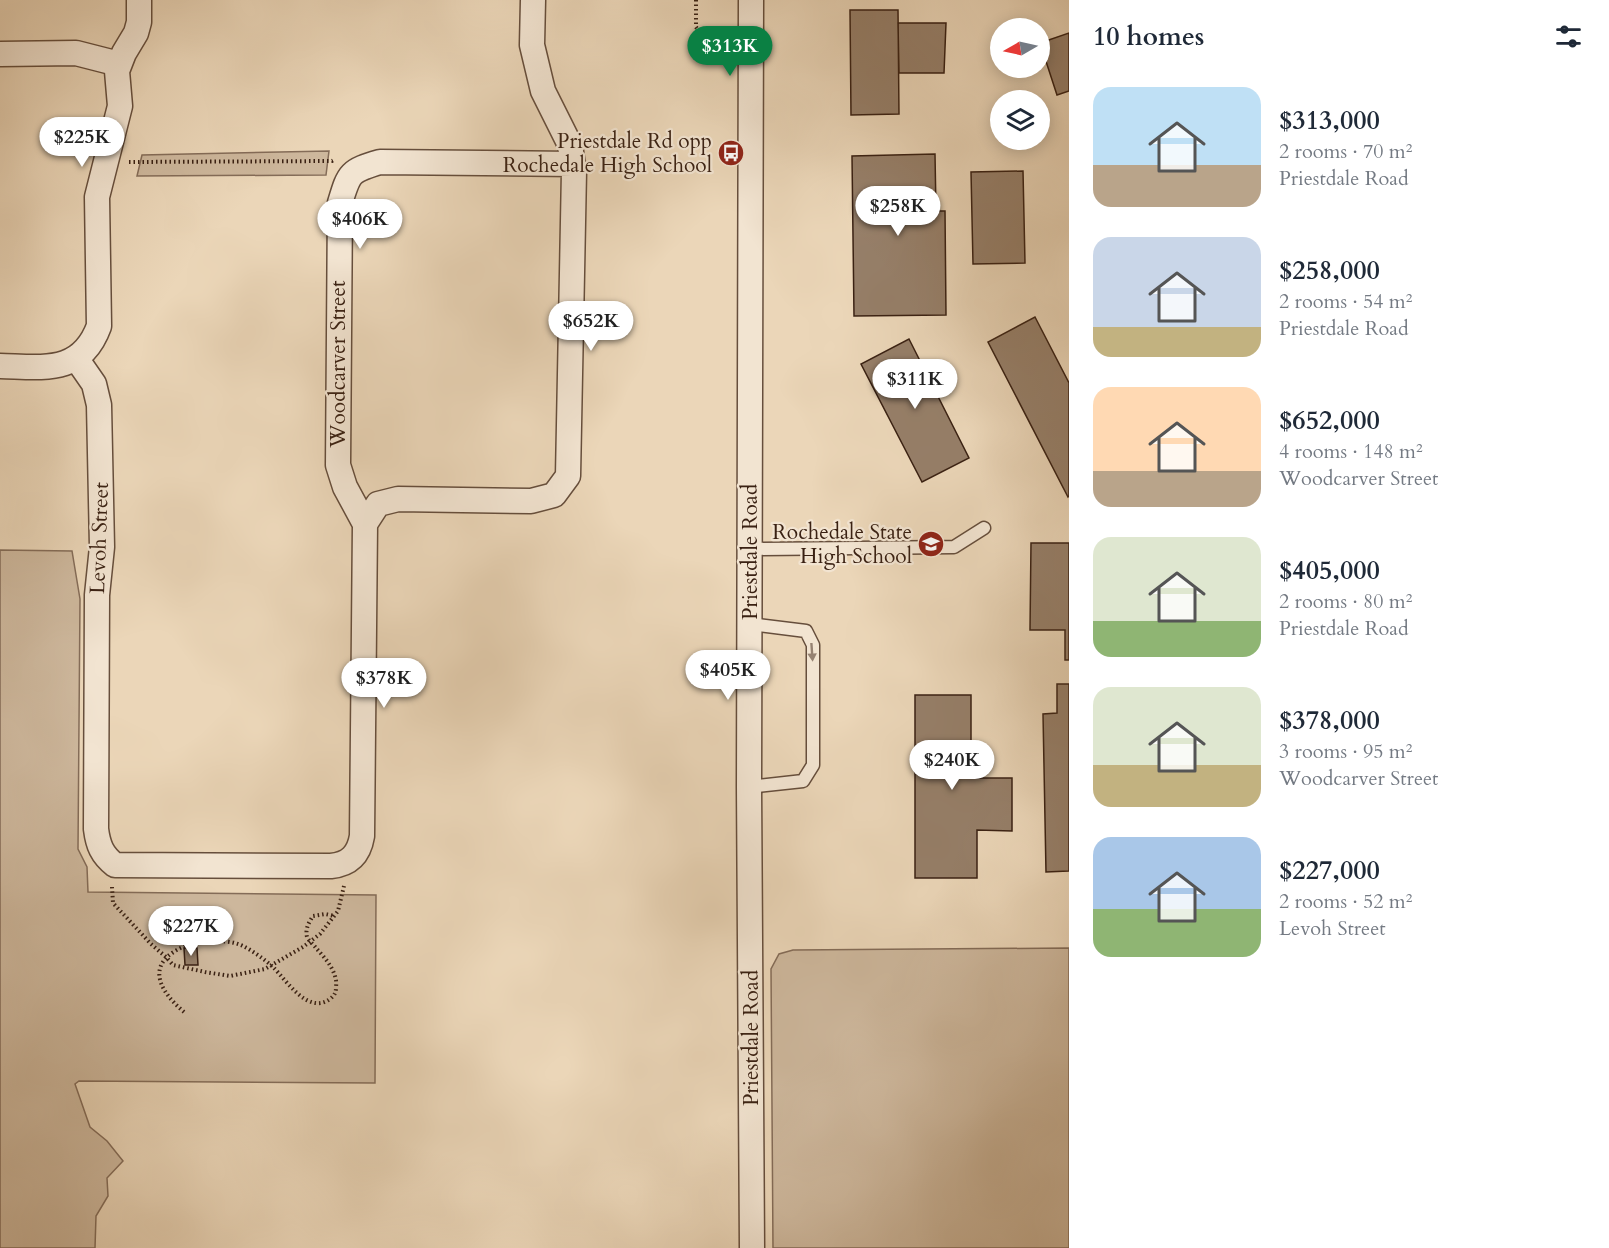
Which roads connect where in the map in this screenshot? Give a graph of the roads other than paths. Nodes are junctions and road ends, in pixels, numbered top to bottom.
1 (139, 0) edge
2 (533, 0) edge
3 (751, 0) edge
4 (0, 54) edge
5 (119, 64) junction
6 (573, 164) junction
7 (76, 358) junction
8 (0, 366) edge
9 (365, 524) junction
10 (984, 528) dead end
11 (750, 549) junction
12 (750, 624) junction
13 (749, 787) junction
14 (341, 865) joint
15 (752, 1248) edge

1 - 5 street
2 - 6 street
3 - 11 street, Priestdale Road
4 - 5 street
5 - 7 street
6 - 9 street
6 - 9 street, Woodcarver Street
7 - 8 street
7 - 14 street, Levoh Street
9 - 14 street, Woodcarver Street
10 - 11 lane
11 - 12 street, Priestdale Road
12 - 13 street, Priestdale Road
12 -> 13 lane
13 - 15 street, Priestdale Road

